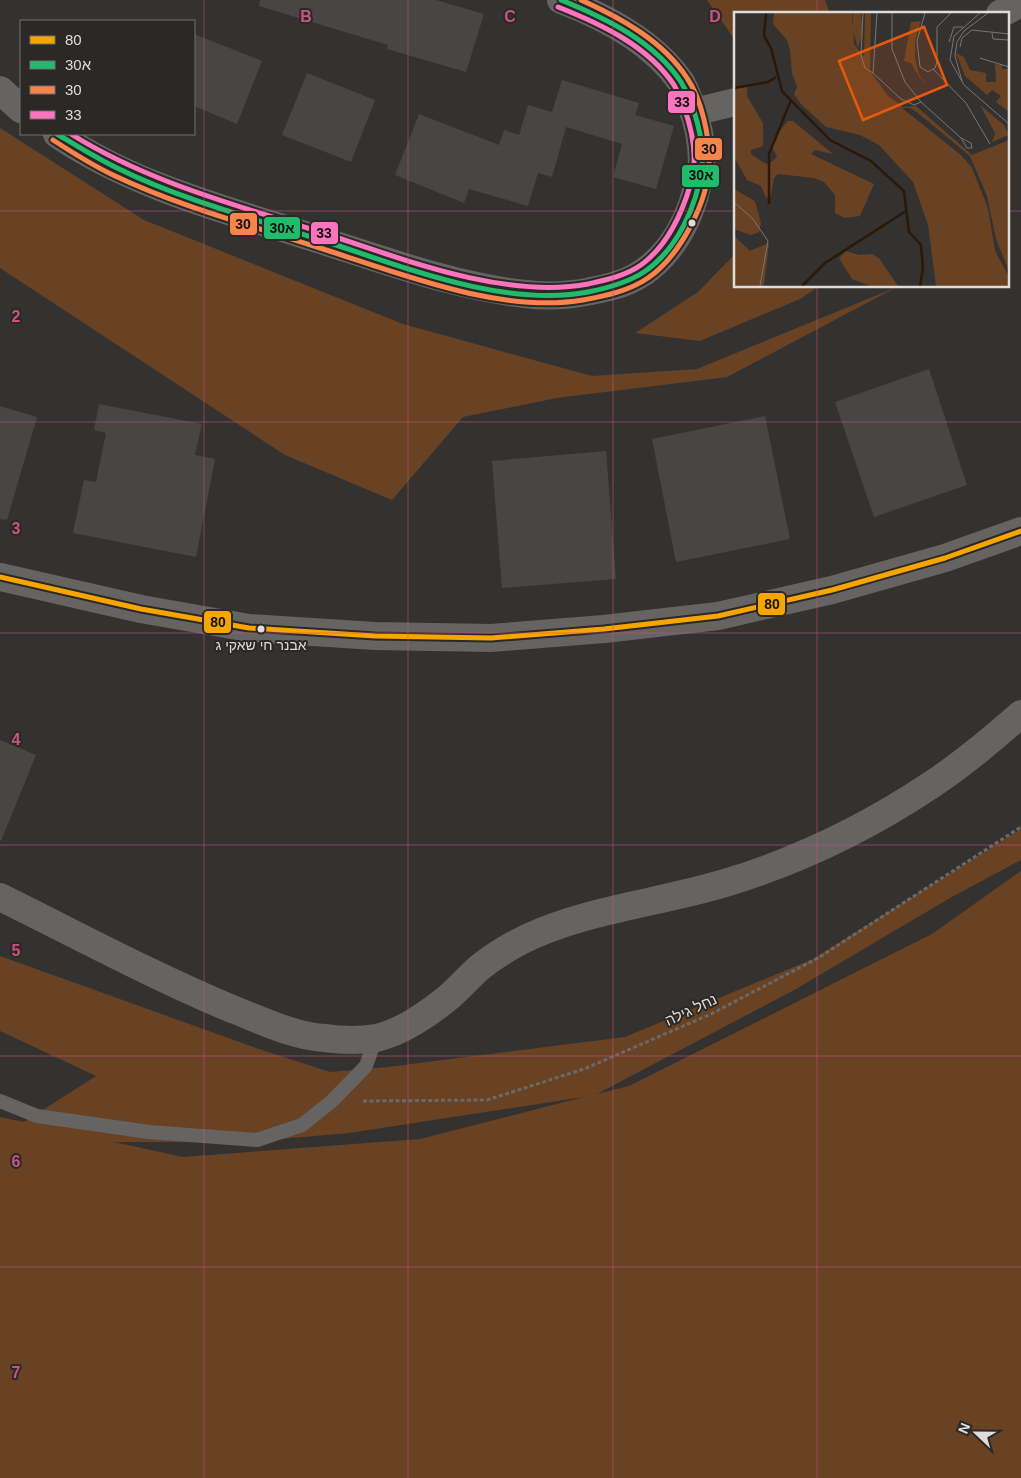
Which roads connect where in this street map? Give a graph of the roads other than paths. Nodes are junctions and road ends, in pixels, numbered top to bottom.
1 (561, 0) edge
2 (1021, 3) edge
3 (1004, 12) edge
4 (0, 90) edge
5 (734, 102) edge
6 (20, 108) edge
7 (694, 112) junction
8 (59, 135) edge
9 (1021, 530) edge
10 (0, 576) edge
11 (1021, 714) edge
12 (0, 897) edge
13 (376, 1038) junction
14 (0, 1101) edge

1 - 7 street
2 - 3 street
4 - 6 street
5 - 7 street
7 - 8 street
9 - 10 street
11 - 13 street
12 - 13 street
13 - 14 lane

